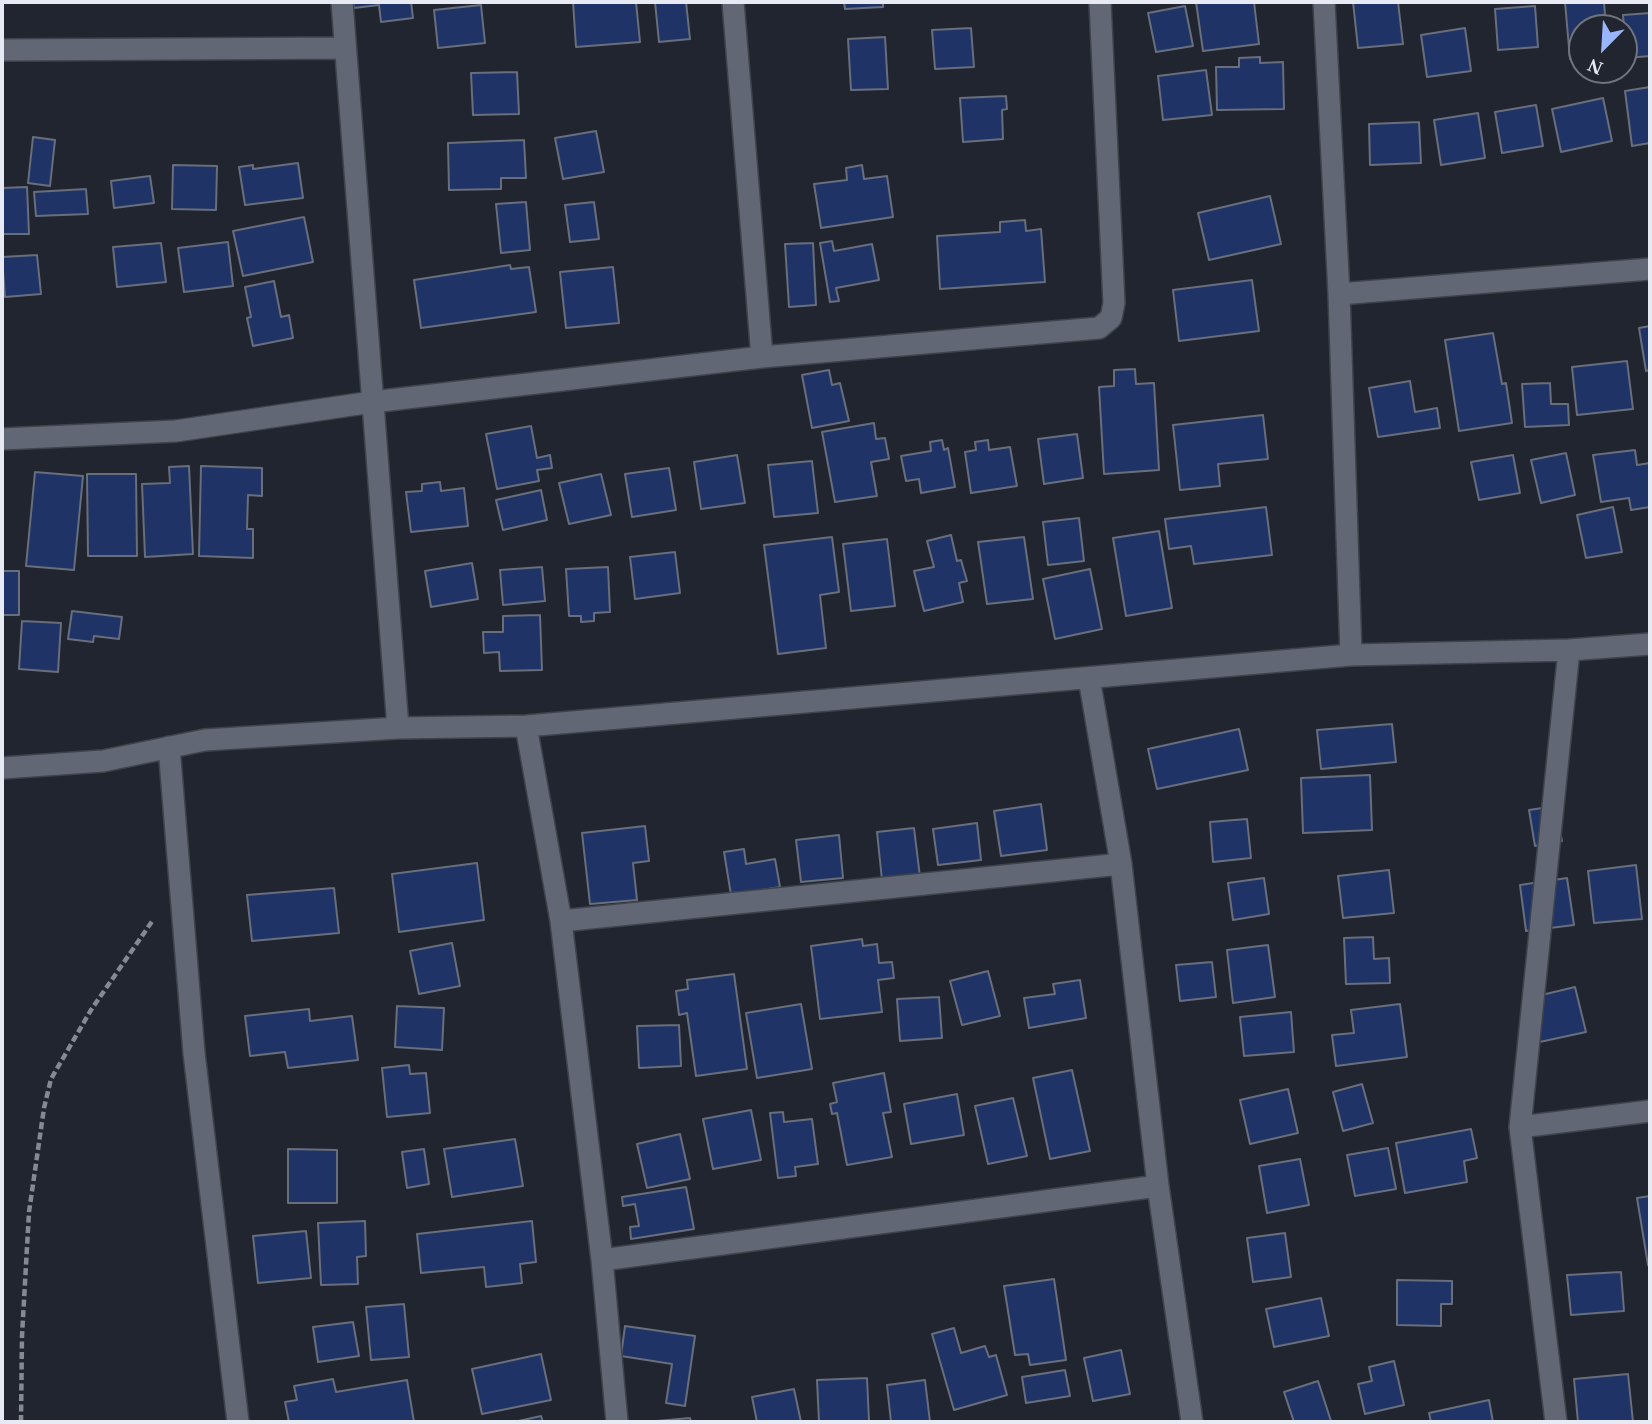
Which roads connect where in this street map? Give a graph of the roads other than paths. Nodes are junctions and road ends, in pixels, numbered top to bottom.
1 (342, 2) edge
2 (733, 2) edge
3 (1100, 2) edge
4 (1324, 2) edge
5 (344, 48) junction
6 (2, 50) edge
7 (1650, 269) edge
8 (1339, 294) junction
9 (762, 357) junction
10 (372, 402) junction
11 (2, 439) edge
12 (1650, 644) edge
13 (1569, 650) junction
14 (1351, 655) junction
15 (1089, 678) junction
16 (526, 726) junction
17 (398, 728) junction
18 (169, 747) junction
19 (2, 768) edge
20 (1121, 864) junction
21 (561, 921) junction
22 (1650, 1111) edge
23 (1520, 1127) junction
24 (1158, 1186) junction
25 (602, 1260) junction
26 (238, 1422) edge
27 (617, 1422) edge
28 (1192, 1422) edge
29 (1556, 1422) edge

1 - 5 street
2 - 9 street
3 - 9 street
4 - 8 street
5 - 6 street
5 - 10 street
7 - 8 street
8 - 14 street
9 - 10 street
10 - 11 street
10 - 17 street
12 - 13 street
13 - 14 street
13 - 23 street
14 - 15 street
15 - 16 street
15 - 20 street
16 - 17 street
16 - 21 street
17 - 18 street
18 - 19 street
18 - 26 street
20 - 21 street
20 - 24 street
21 - 25 street
22 - 23 street
23 - 29 street
24 - 25 street
24 - 28 street
25 - 27 street

